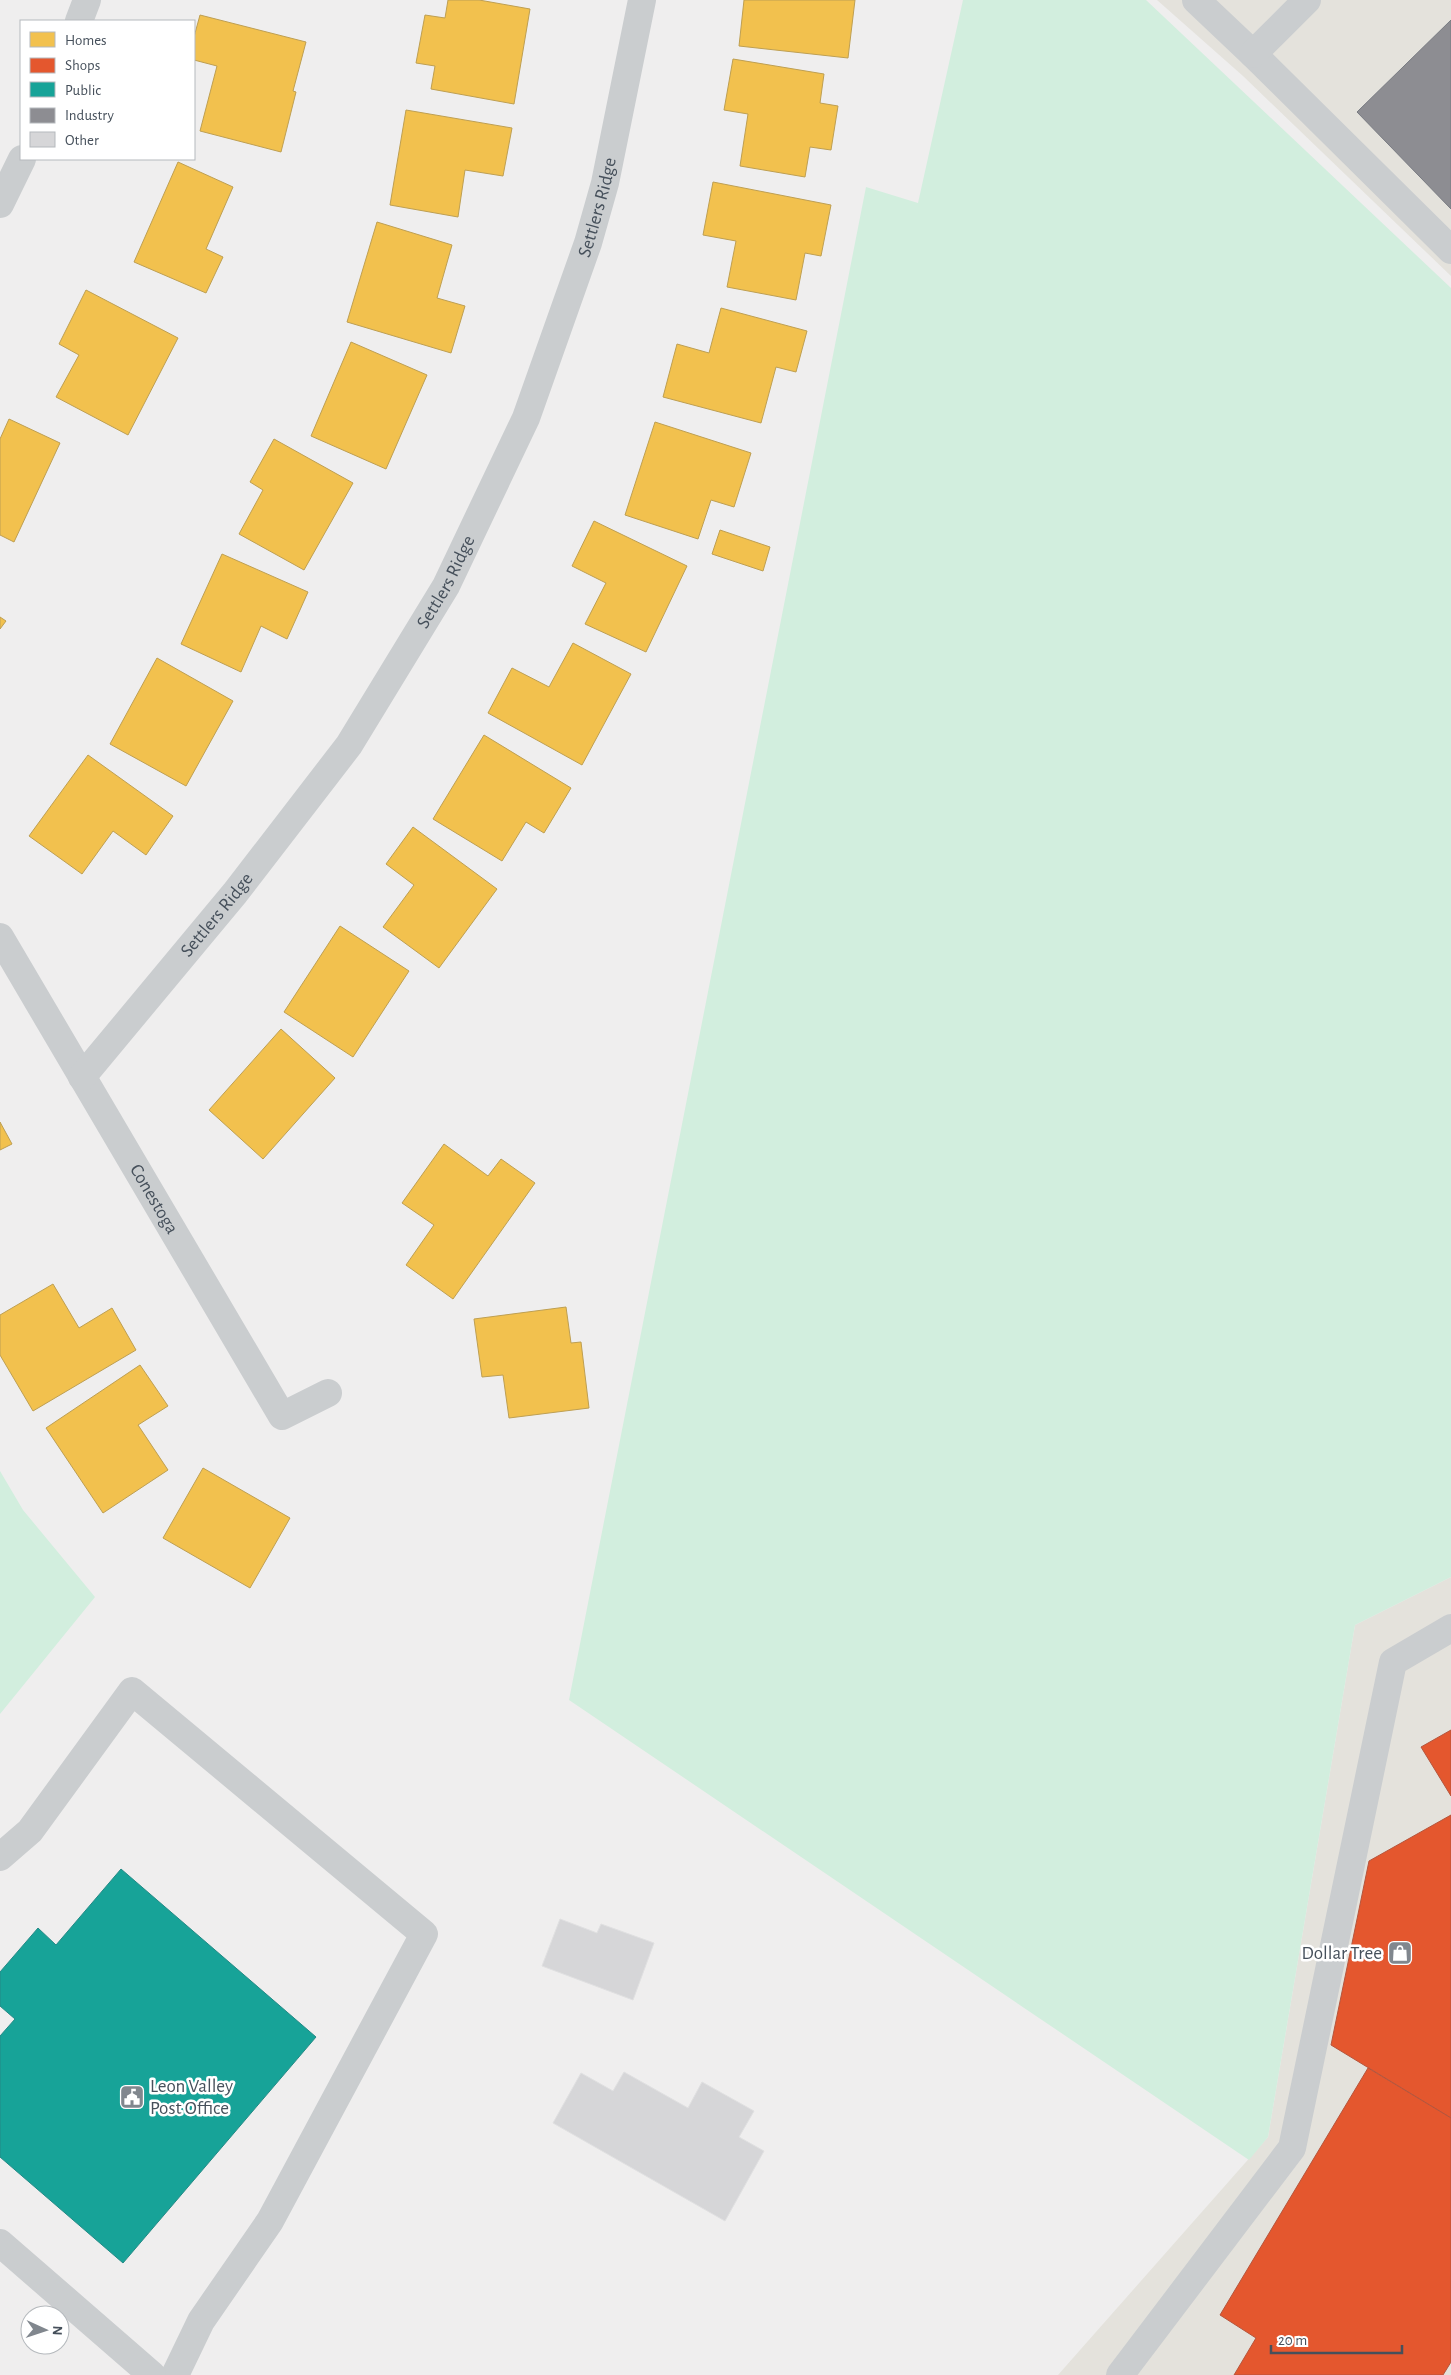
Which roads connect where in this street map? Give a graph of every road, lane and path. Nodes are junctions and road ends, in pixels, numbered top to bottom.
1 (87, 0) edge
2 (642, 0) edge
3 (1196, 0) edge
4 (1307, 0) edge
5 (78, 20) edge
6 (1253, 54) junction
7 (22, 160) edge
8 (0, 204) edge
9 (1451, 250) edge
10 (0, 937) edge
11 (82, 1077) junction
12 (328, 1393) dead end
13 (1451, 1628) edge
14 (0, 1857) edge
15 (0, 2244) edge
16 (152, 2375) edge
17 (175, 2375) edge
18 (1120, 2375) edge

1 - 5 street
2 - 11 street, Settlers Ridge
3 - 6 street
4 - 6 street
6 - 9 street
7 - 8 street
10 - 11 street, Conestoga
11 - 12 street, Conestoga
13 - 18 street
14 - 17 street
15 - 16 street

